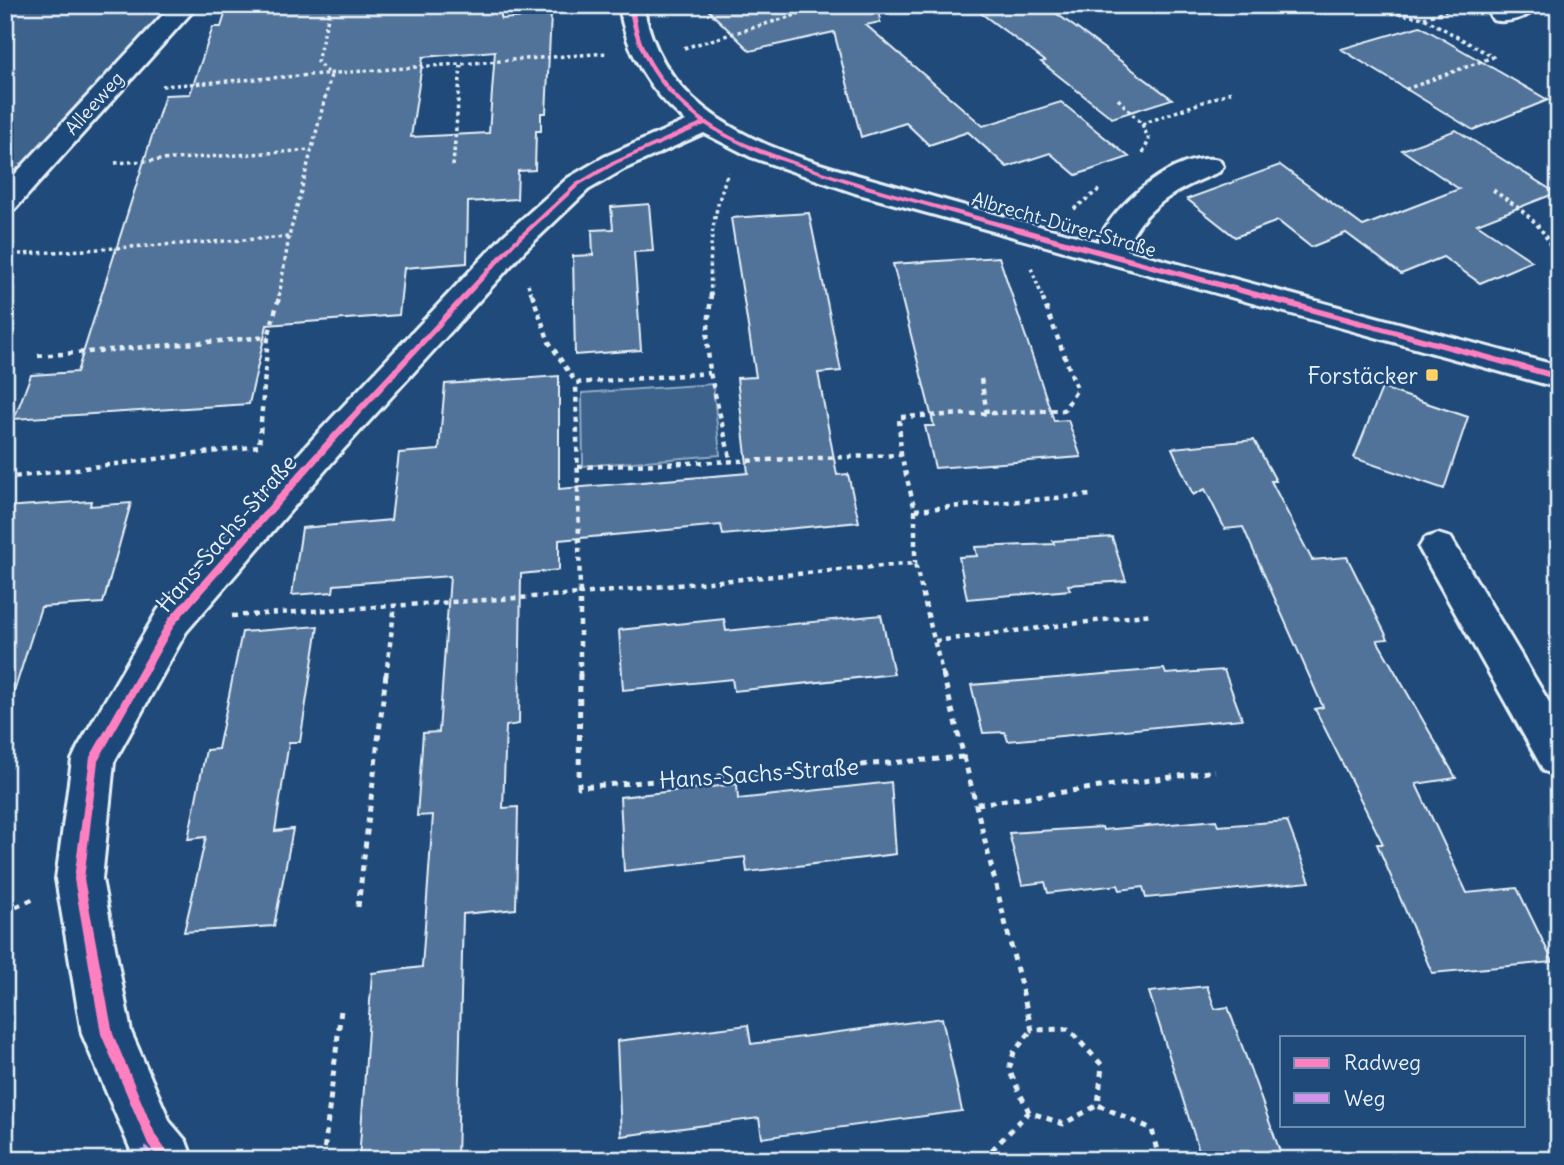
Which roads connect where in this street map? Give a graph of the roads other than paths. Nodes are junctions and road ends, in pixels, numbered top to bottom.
1 (186, 5) edge
2 (631, 5) edge
3 (1527, 5) edge
4 (1502, 15) dead end
5 (706, 122) junction
6 (1209, 166) dead end
7 (5, 202) edge
8 (1109, 255) junction
9 (1553, 375) edge
10 (1438, 548) dead end
11 (1559, 758) edge
12 (167, 1160) edge

1 - 7 street, Alleeweg
2 - 5 street, Albrecht-Dürer-Straße
3 - 4 street
5 - 8 street, Albrecht-Dürer-Straße
5 - 12 street, Hans-Sachs-Straße
6 - 8 street
8 - 9 street, Albrecht-Dürer-Straße
10 - 11 street

